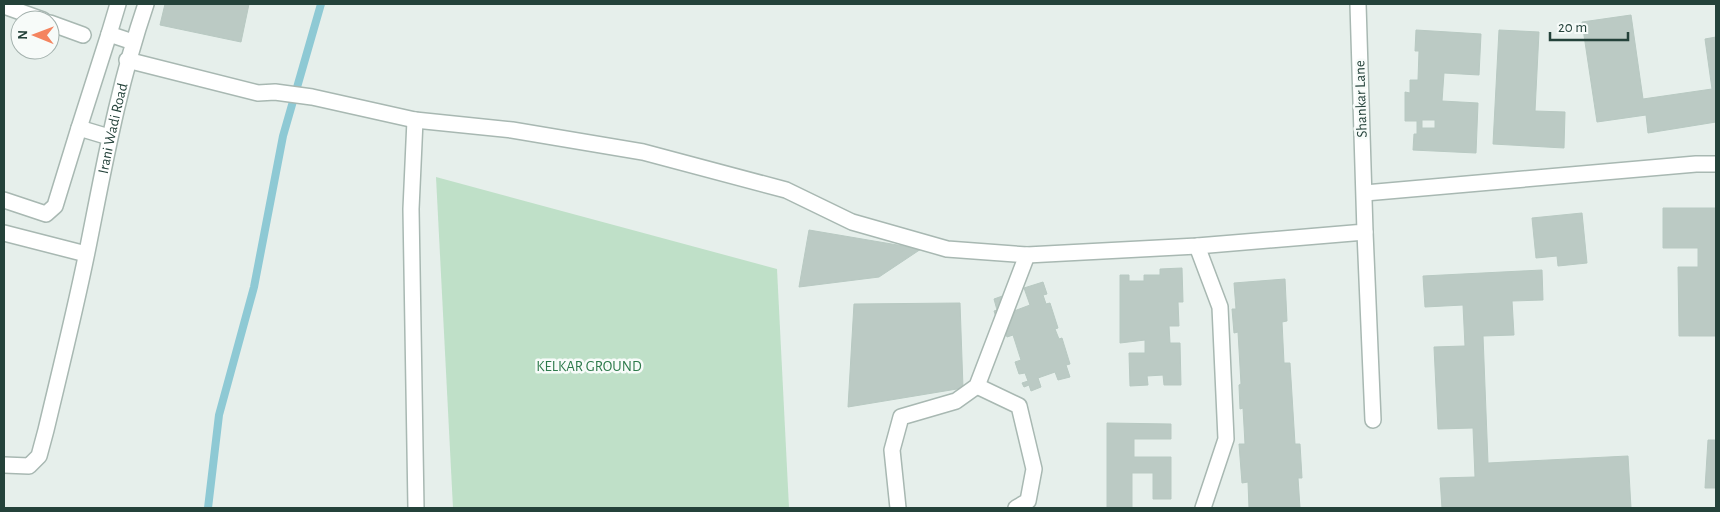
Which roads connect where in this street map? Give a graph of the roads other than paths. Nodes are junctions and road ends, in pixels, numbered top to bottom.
1 (118, 4) edge
2 (146, 4) edge
3 (1358, 4) edge
4 (4, 6) edge
5 (22, 8) edge
6 (60, 26) edge
7 (109, 34) junction
8 (83, 35) dead end
9 (133, 42) junction
10 (127, 60) junction
11 (415, 120) junction
12 (79, 128) junction
13 (109, 137) junction
14 (1716, 164) edge
15 (1365, 193) junction
16 (4, 200) edge
17 (1365, 232) junction
18 (4, 233) edge
19 (1197, 246) junction
20 (86, 254) junction
21 (1027, 255) junction
22 (977, 386) junction
23 (1373, 420) dead end
24 (4, 465) edge
25 (416, 508) edge
26 (898, 508) edge
27 (1016, 508) edge
28 (1203, 508) edge

1 - 7 street
2 - 9 street, Irani Wadi Road
3 - 15 street, Shankar Lane
4 - 5 street
6 - 8 street
7 - 9 street
7 - 12 street
9 - 10 street, Irani Wadi Road
10 - 11 street
10 - 13 street, Irani Wadi Road
11 - 21 street
11 - 25 street
12 - 13 street
12 - 16 street
13 - 20 street, Irani Wadi Road
14 - 15 street
15 - 17 street, Shankar Lane
17 - 19 street
17 - 23 street, Shankar Lane
18 - 20 street
19 - 21 street
19 - 28 street
20 - 24 street, Irani Wadi Road
21 - 22 street
22 - 26 street
22 - 27 street

